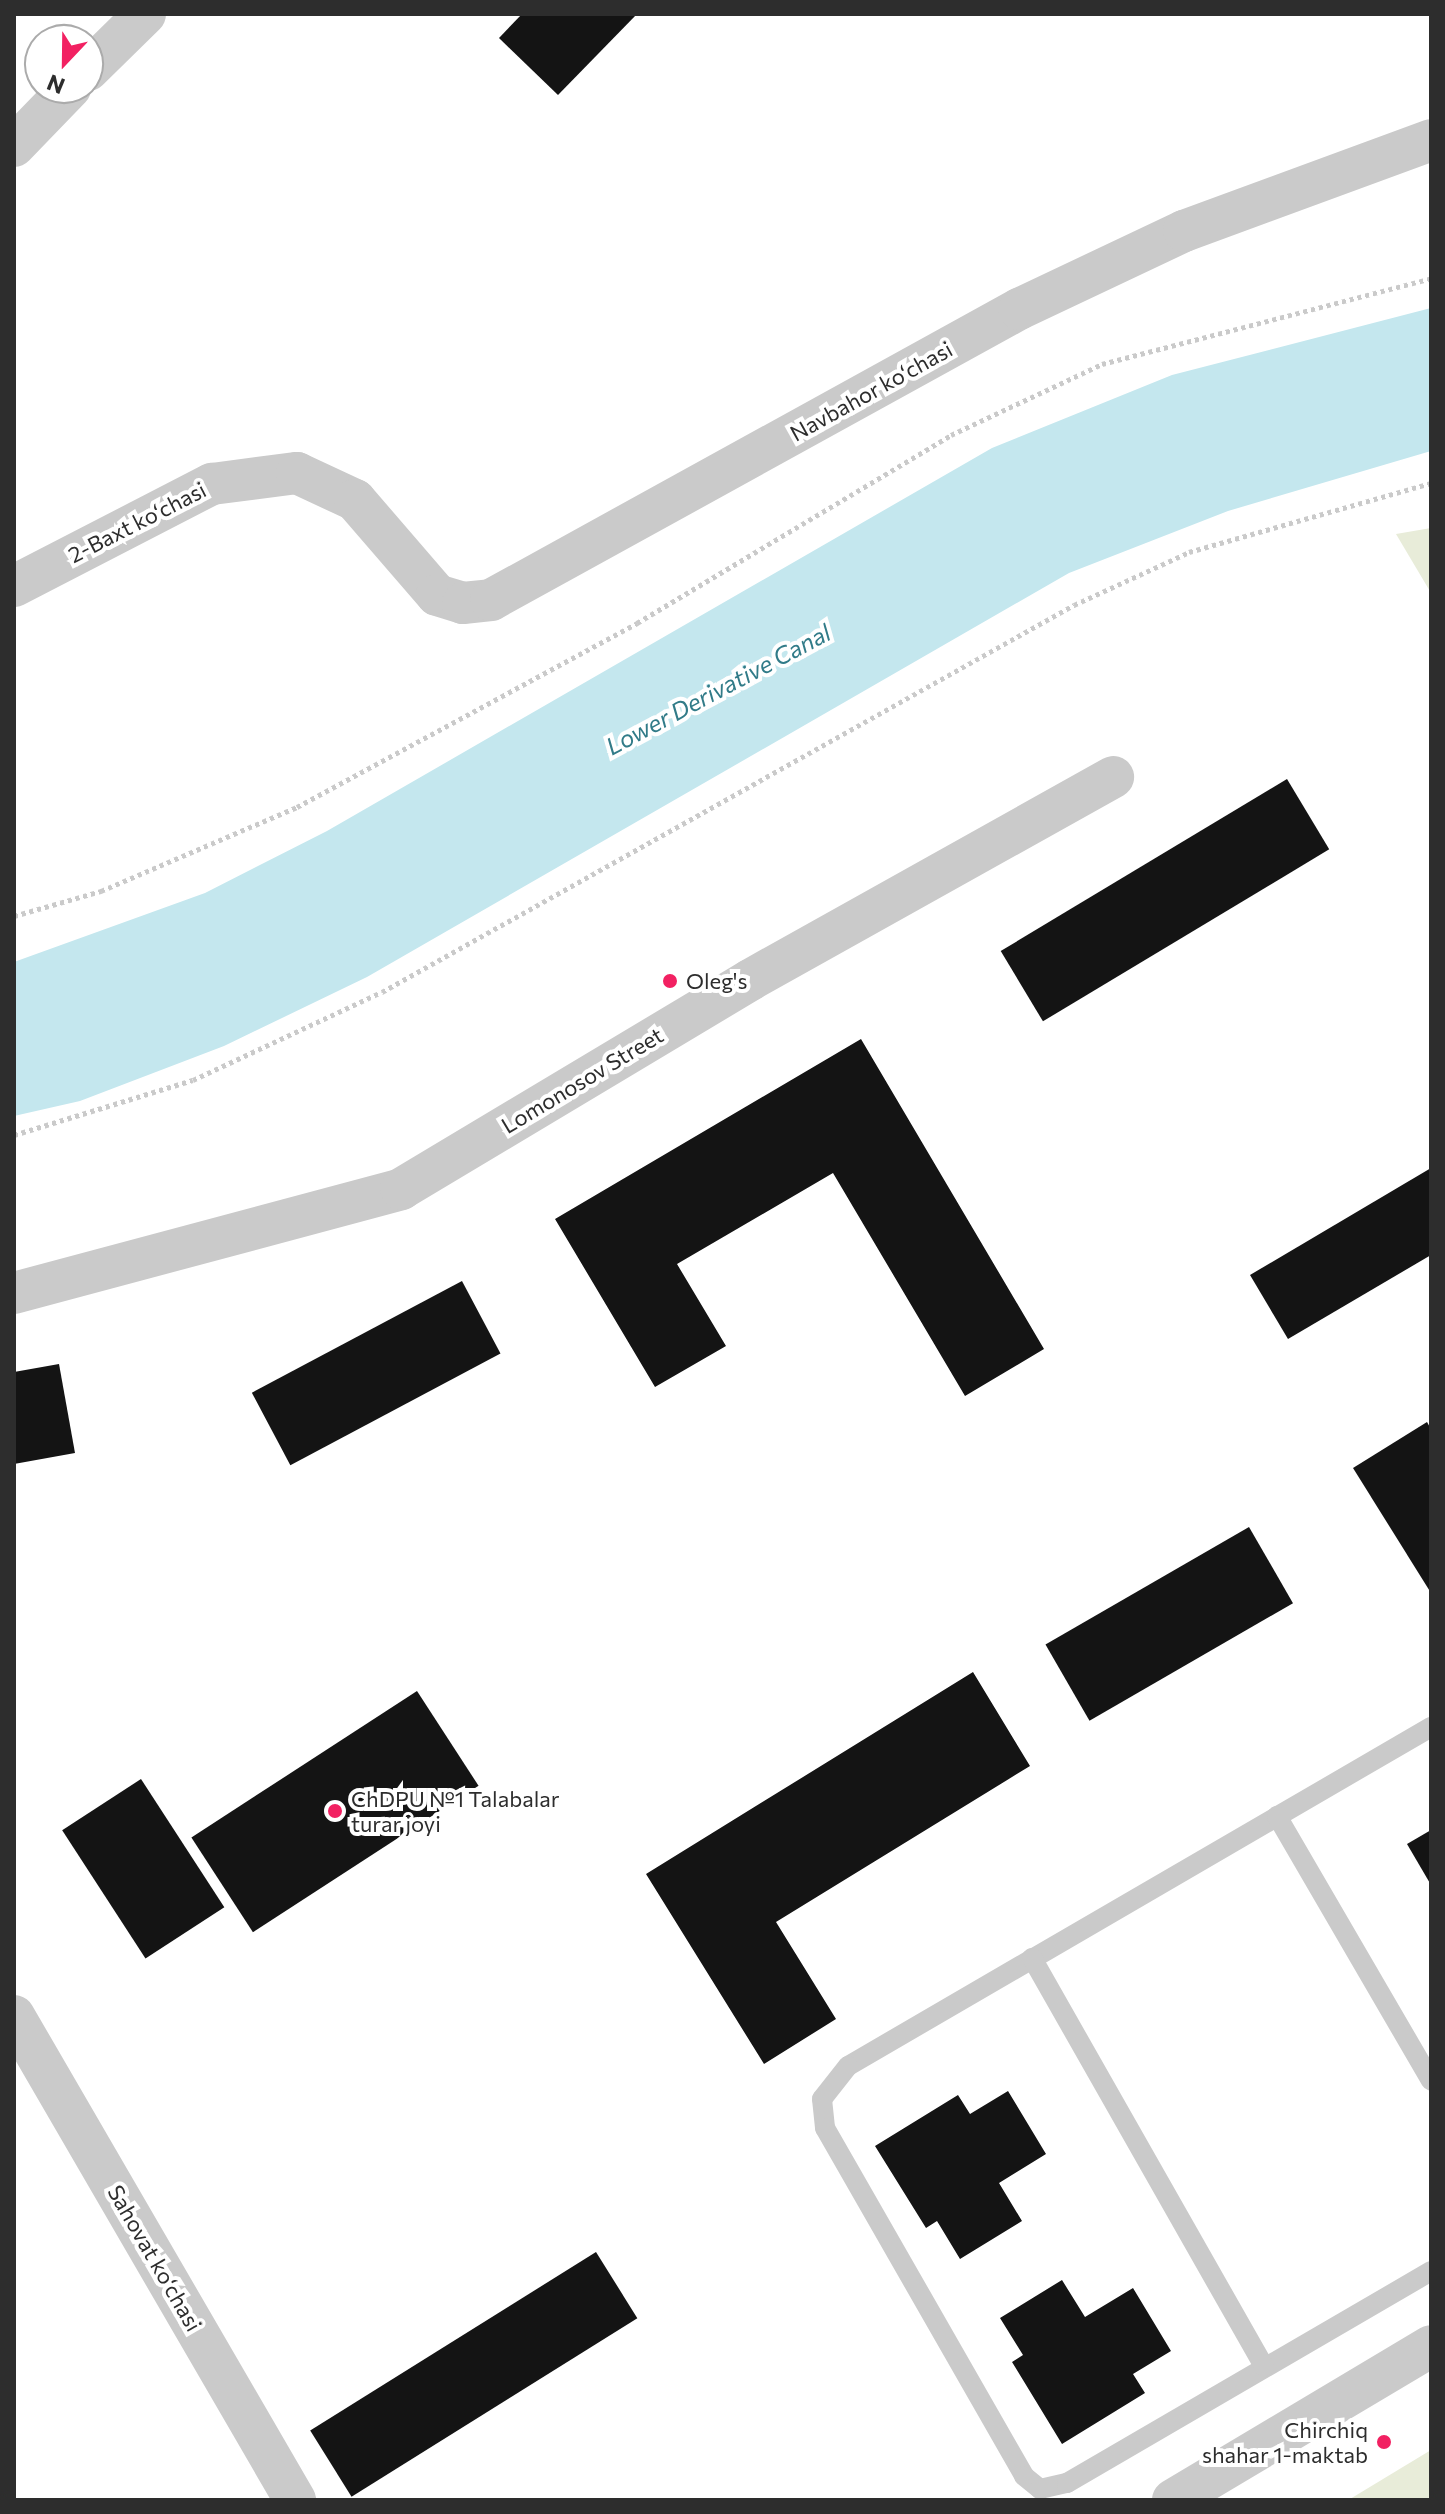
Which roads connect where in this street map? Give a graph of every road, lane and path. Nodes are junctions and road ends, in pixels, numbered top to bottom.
1 (145, 14) edge
2 (104, 54) edge
3 (55, 104) edge
4 (1431, 140) edge
5 (14, 146) edge
6 (1431, 278) edge
7 (1431, 483) edge
8 (355, 500) joint
9 (14, 586) edge
10 (1113, 777) dead end
11 (14, 916) edge
12 (14, 1135) edge
13 (14, 1293) edge
14 (1431, 1727) edge
15 (1277, 1816) junction
16 (1032, 1958) junction
17 (14, 2016) edge
18 (1431, 2081) edge
19 (1431, 2271) edge
20 (1431, 2346) edge
21 (1264, 2367) junction
22 (295, 2500) edge
23 (1173, 2500) edge

1 - 2 street
3 - 5 street
4 - 8 street, Navbahor ko‘chasi
6 - 11 path
7 - 12 path
8 - 9 street, 2-Baxt ko‘chasi
10 - 13 street, Lomonosov Street
14 - 15 lane
15 - 16 lane
15 - 18 lane
16 - 21 lane
16 - 21 lane
17 - 22 street, Sahovat ko‘chasi
19 - 21 lane
20 - 23 street

